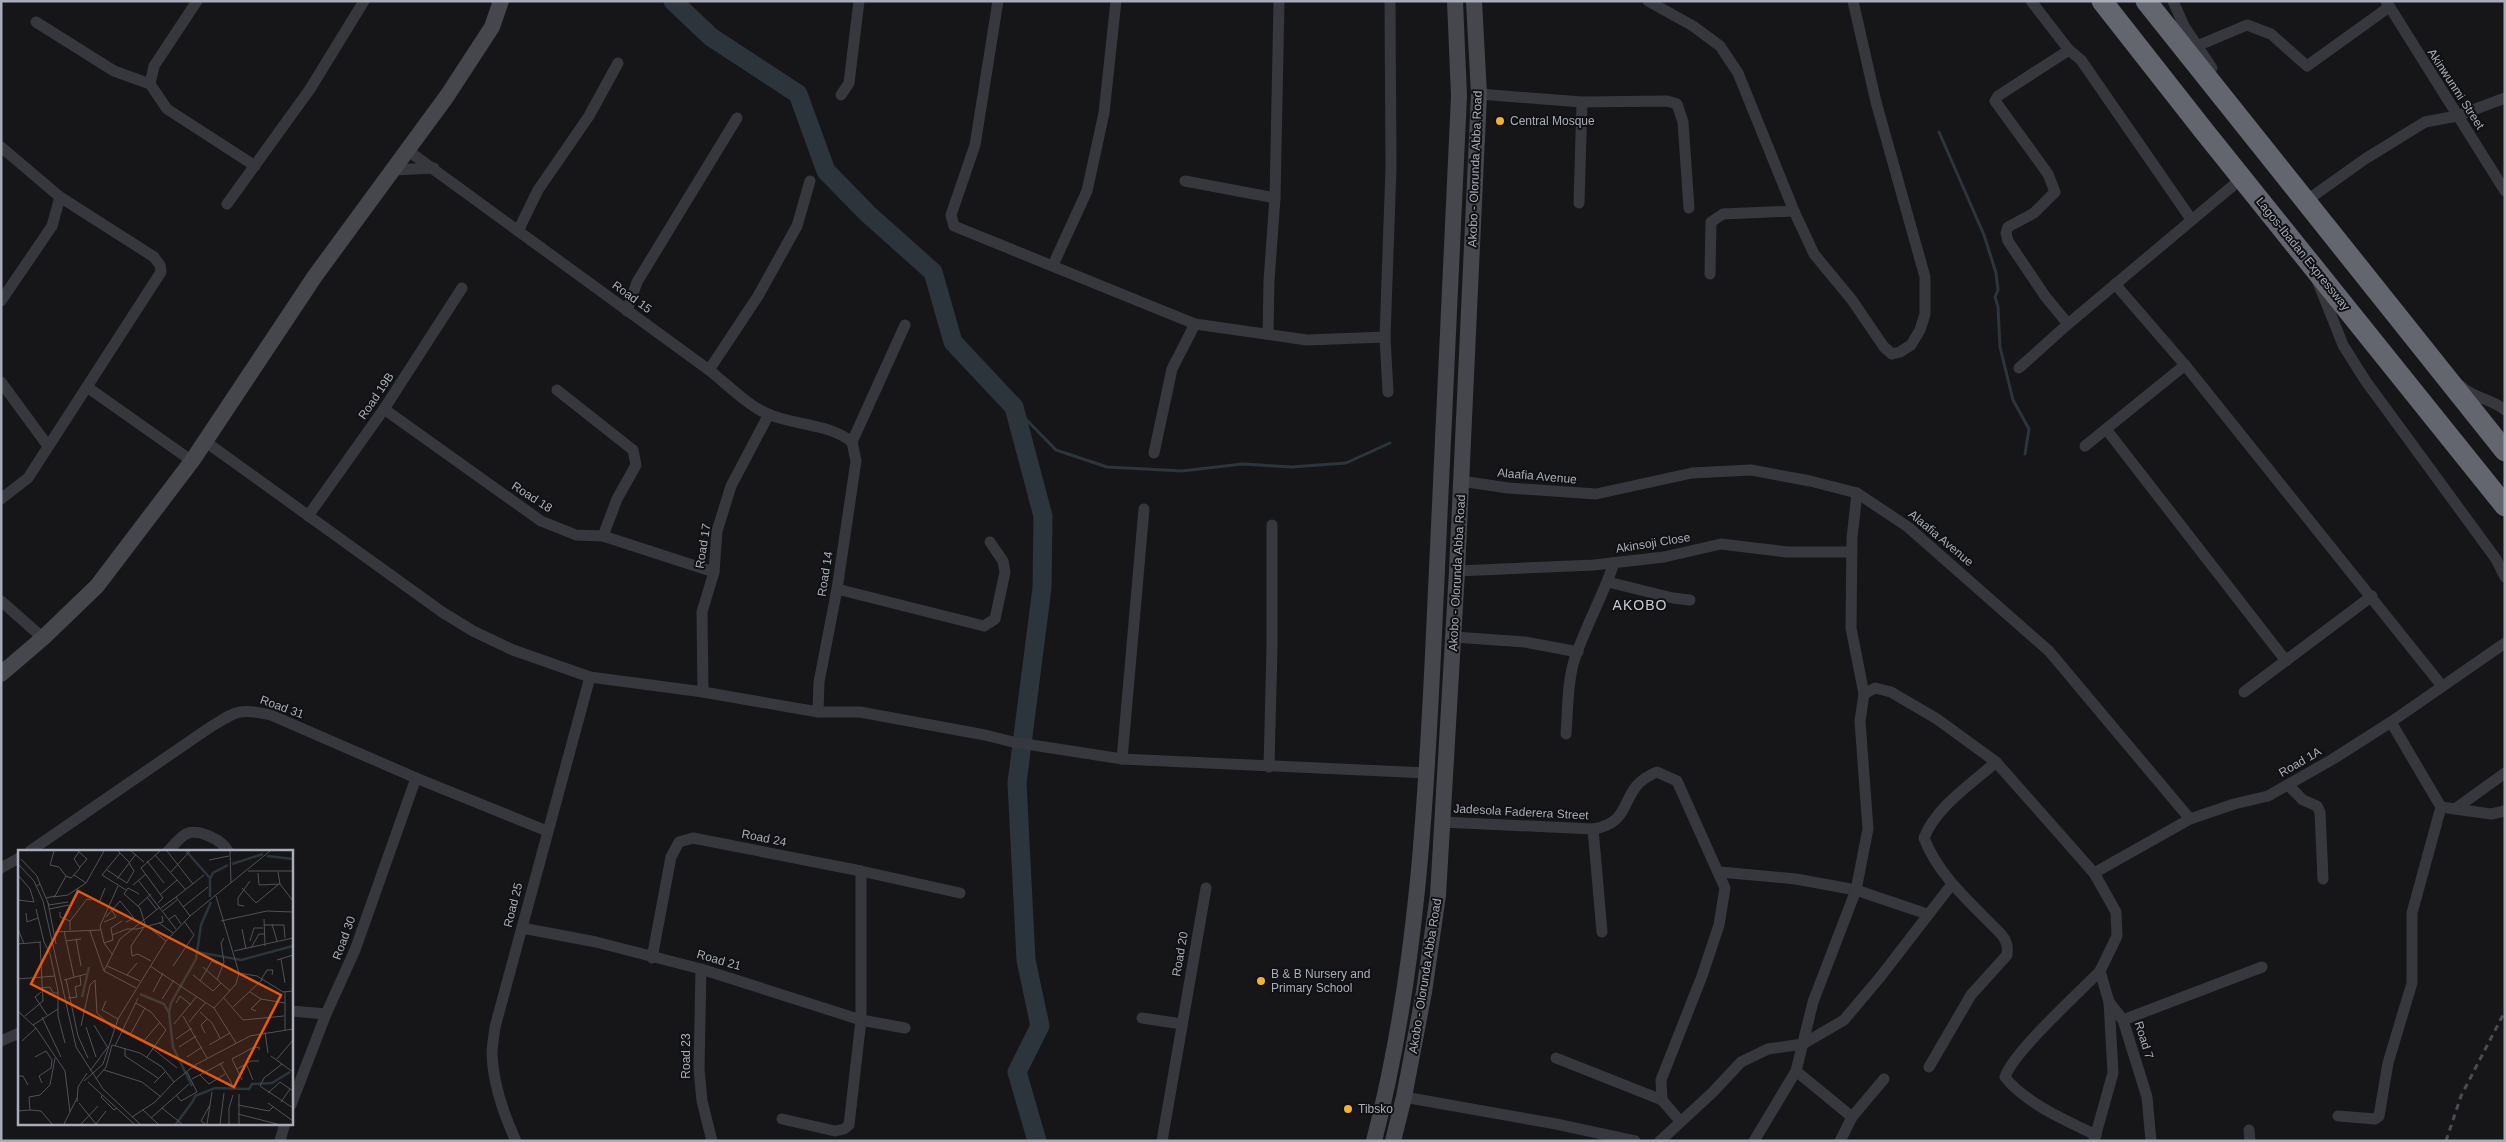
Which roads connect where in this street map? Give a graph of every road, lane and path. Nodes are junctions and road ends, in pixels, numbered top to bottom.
1 (197, 1) edge
2 (364, 1) edge
3 (501, 1) edge
4 (859, 1) edge
5 (998, 1) edge
6 (1116, 1) edge
7 (1279, 1) edge
8 (1390, 1) edge
9 (1455, 1) edge
10 (1474, 1) edge
11 (1648, 1) edge
12 (1853, 1) edge
13 (2031, 1) edge
14 (2102, 1) edge
15 (2146, 1) edge
16 (2173, 1) edge
17 (2388, 4) edge
18 (36, 22) dead end
19 (2197, 46) junction
20 (2069, 50) junction
21 (618, 63) dead end
22 (1478, 69) junction
23 (1458, 70) junction
24 (150, 84) junction
25 (1479, 94) junction
26 (841, 95) dead end
27 (2505, 98) edge
28 (1582, 102) junction
29 (2457, 116) junction
30 (737, 118) dead end
31 (1, 147) edge
32 (408, 150) junction
33 (254, 166) junction
34 (434, 168) junction
35 (394, 170) junction
36 (2242, 178) junction
37 (810, 181) dead end
38 (1185, 181) dead end
39 (2505, 191) edge
40 (2313, 196) junction
41 (60, 197) junction
42 (1275, 198) junction
43 (1578, 203) dead end
44 (227, 204) dead end
45 (1689, 208) dead end
46 (1794, 211) junction
47 (2191, 219) junction
48 (518, 231) junction
49 (2311, 263) junction
50 (1053, 265) junction
51 (1710, 274) dead end
52 (2115, 284) junction
53 (462, 288) dead end
54 (2, 298) edge
55 (627, 311) junction
56 (1195, 324) junction
57 (2068, 324) junction
58 (905, 325) dead end
59 (1268, 334) junction
60 (1385, 337) junction
61 (2185, 365) junction
62 (2019, 368) dead end
63 (709, 370) junction
64 (1, 382) edge
65 (87, 387) junction
66 (557, 390) dead end
67 (1388, 392) dead end
68 (384, 410) junction
69 (2505, 410) edge
70 (769, 414) junction
71 (2106, 429) junction
72 (206, 442) junction
73 (852, 442) junction
74 (48, 446) junction
75 (2085, 446) dead end
76 (2505, 451) edge
77 (1154, 453) dead end
78 (192, 461) junction
79 (1461, 481) junction
80 (1856, 493) junction
81 (1, 499) edge
82 (2505, 506) edge
83 (1144, 509) dead end
84 (308, 516) junction
85 (1272, 526) dead end
86 (603, 536) junction
87 (990, 542) dead end
88 (1852, 552) junction
89 (1614, 563) junction
90 (1458, 571) junction
91 (714, 572) junction
92 (2505, 577) edge
93 (1608, 582) junction
94 (837, 589) junction
95 (1437, 592) junction
96 (1456, 593) junction
97 (2372, 596) junction
98 (1690, 600) dead end
99 (1, 601) edge
100 (1454, 637) junction
101 (43, 638) junction
102 (2505, 643) edge
103 (1578, 652) junction
104 (2286, 661) junction
105 (1, 674) edge
106 (590, 677) junction
107 (2442, 686) junction
108 (703, 692) junction
109 (2244, 692) dead end
110 (1864, 694) junction
111 (818, 712) junction
112 (2390, 722) junction
113 (1566, 734) dead end
114 (1122, 758) junction
115 (1996, 762) junction
116 (1268, 767) junction
117 (1427, 773) junction
118 (2505, 773) edge
119 (416, 778) junction
120 (2288, 784) junction
121 (2441, 807) junction
122 (2455, 809) junction
123 (2505, 811) edge
124 (2190, 819) junction
125 (1442, 822) junction
126 (1593, 829) junction
127 (547, 830) junction
128 (31, 850) edge
129 (169, 850) edge
130 (227, 850) edge
131 (18, 859) edge
132 (1, 868) edge
133 (861, 871) junction
134 (1720, 872) junction
135 (2094, 873) junction
136 (2323, 880) dead end
137 (1952, 884) junction
138 (1206, 888) dead end
139 (1856, 890) junction
140 (960, 894) dead end
141 (1926, 914) junction
142 (522, 928) junction
143 (1602, 932) dead end
144 (652, 958) junction
145 (2262, 967) dead end
146 (701, 969) junction
147 (2100, 972) junction
148 (2109, 1002) junction
149 (292, 1011) edge
150 (326, 1014) junction
151 (1142, 1018) dead end
152 (861, 1020) junction
153 (2123, 1020) junction
154 (1182, 1024) junction
155 (905, 1028) dead end
156 (18, 1033) edge
157 (1, 1041) edge
158 (1803, 1044) junction
159 (1556, 1058) dead end
160 (1929, 1067) dead end
161 (1796, 1071) junction
162 (1884, 1079) dead end
163 (1404, 1097) junction
164 (1662, 1100) junction
165 (292, 1102) edge
166 (2338, 1116) dead end
167 (1852, 1117) junction
168 (782, 1119) dead end
169 (1680, 1121) junction
170 (285, 1124) edge
171 (1375, 1135) edge
172 (1394, 1137) edge
173 (1663, 1138) edge
174 (2095, 1138) edge
175 (280, 1141) edge
176 (516, 1141) edge
177 (712, 1141) edge
178 (1162, 1141) edge
179 (1635, 1141) edge
180 (1678, 1141) edge
181 (1754, 1141) edge
182 (1840, 1141) edge
183 (2151, 1141) edge

1 - 24 street
2 - 33 street
3 - 32 main road
4 - 26 street
5 - 50 street
6 - 50 street
7 - 42 street
8 - 60 street
9 - 23 main road, Akobo - Olorunda Abba Road
10 - 22 main road, Akobo - Olorunda Abba Road
11 - 46 street
12 - 46 street
13 - 20 street
14 - 36 highway, Lagos-Ibadan Expressway
15 - 76 highway
16 - 19 street
17 - 19 street
17 - 29 street, Akinwunmi Street
18 - 24 street
19 - 40 street
20 - 47 street
20 - 57 street
21 - 48 street
22 - 23 main road
22 - 25 main road, Akobo - Olorunda Abba Road
23 - 95 main road, Akobo - Olorunda Abba Road
24 - 33 street
25 - 28 street
25 - 79 main road, Akobo - Olorunda Abba Road
27 - 29 street
28 - 43 street
28 - 45 street
29 - 39 street, Akinwunmi Street
29 - 40 street
30 - 55 street
31 - 41 street
32 - 34 street, Road 15
32 - 35 main road
33 - 44 street
34 - 35 street
34 - 48 street, Road 15
35 - 72 main road
36 - 47 street
36 - 49 highway, Lagos-Ibadan Expressway
37 - 63 street
38 - 42 street
40 - 69 street
41 - 54 street
41 - 65 street
42 - 59 street
46 - 51 street
47 - 52 street
48 - 55 street, Road 15
49 - 82 highway, Lagos-Ibadan Expressway
49 - 92 street
50 - 56 street
52 - 57 street
52 - 61 street
53 - 68 street, Road 19B
55 - 63 street, Road 15
56 - 59 street
56 - 77 street
57 - 62 street
58 - 73 street
59 - 60 street
60 - 67 street
61 - 71 street
61 - 97 street
63 - 70 street, Road 15
64 - 74 street
65 - 74 street
65 - 78 street
66 - 86 street
68 - 84 street, Road 19B
68 - 86 street, Road 18
70 - 73 street, Road 15
70 - 91 street, Road 17
71 - 75 street
71 - 104 street
72 - 78 main road
72 - 84 street
73 - 94 street, Road 14
74 - 81 street
78 - 101 main road
79 - 80 street, Alaafia Avenue
79 - 90 main road, Akobo - Olorunda Abba Road
80 - 88 street
80 - 124 street, Alaafia Avenue
83 - 114 street
84 - 106 street
85 - 116 street
86 - 91 street, Road 18
87 - 94 street
88 - 89 street, Akinsoji Close
88 - 110 street
89 - 90 street, Akinsoji Close
89 - 93 street
90 - 96 main road, Akobo - Olorunda Abba Road
91 - 108 street, Road 17
93 - 98 street
93 - 103 street
94 - 111 street, Road 14
95 - 96 main road
95 - 117 main road, Akobo - Olorunda Abba Road
96 - 100 main road, Akobo - Olorunda Abba Road
97 - 104 street
97 - 107 street
99 - 101 street
100 - 103 street
100 - 125 main road, Akobo - Olorunda Abba Road
101 - 105 main road
102 - 107 street, Road 1A
103 - 113 street
104 - 109 street
106 - 108 street
106 - 127 street, Road 25
107 - 112 street, Road 1A
108 - 111 street
110 - 115 street
110 - 139 street
111 - 114 street
112 - 120 street, Road 1A
112 - 121 street
114 - 116 street
115 - 135 street
115 - 137 street
116 - 117 street
117 - 171 main road, Akobo - Olorunda Abba Road
118 - 122 street
119 - 127 street, Road 31
119 - 128 street, Road 31
119 - 150 street, Road 30
120 - 124 street, Road 1A
120 - 136 street
121 - 122 street
121 - 166 street
122 - 123 street
124 - 135 street, Road 1A
125 - 126 street, Jadesola Faderera Street
125 - 163 main road, Akobo - Olorunda Abba Road
126 - 134 street, Jadesola Faderera Street
126 - 143 street
127 - 142 street, Road 25
129 - 130 street
131 - 132 street
133 - 140 street, Road 24
133 - 144 street, Road 24
133 - 152 street
134 - 139 street
134 - 164 street
135 - 147 street
137 - 141 street
137 - 160 street
138 - 154 street, Road 20
139 - 141 street
139 - 158 street
141 - 158 street
142 - 144 street, Road 21
142 - 176 street, Road 25
144 - 146 street, Road 21
145 - 153 street
146 - 152 street, Road 21
146 - 177 street, Road 23
147 - 148 street, Road 7
147 - 174 street
148 - 153 street, Road 7
148 - 174 street
149 - 150 street
150 - 165 street, Road 30
151 - 154 street
152 - 155 street, Road 21
152 - 168 street
153 - 183 street, Road 7
154 - 178 street, Road 20
156 - 157 street
158 - 161 street
158 - 169 street
159 - 164 street
161 - 167 street
161 - 181 street
162 - 167 street
163 - 172 main road, Akobo - Olorunda Abba Road
163 - 179 street
164 - 169 street
167 - 182 street
169 - 173 street
170 - 175 street
171 - 172 main road
173 - 180 street

